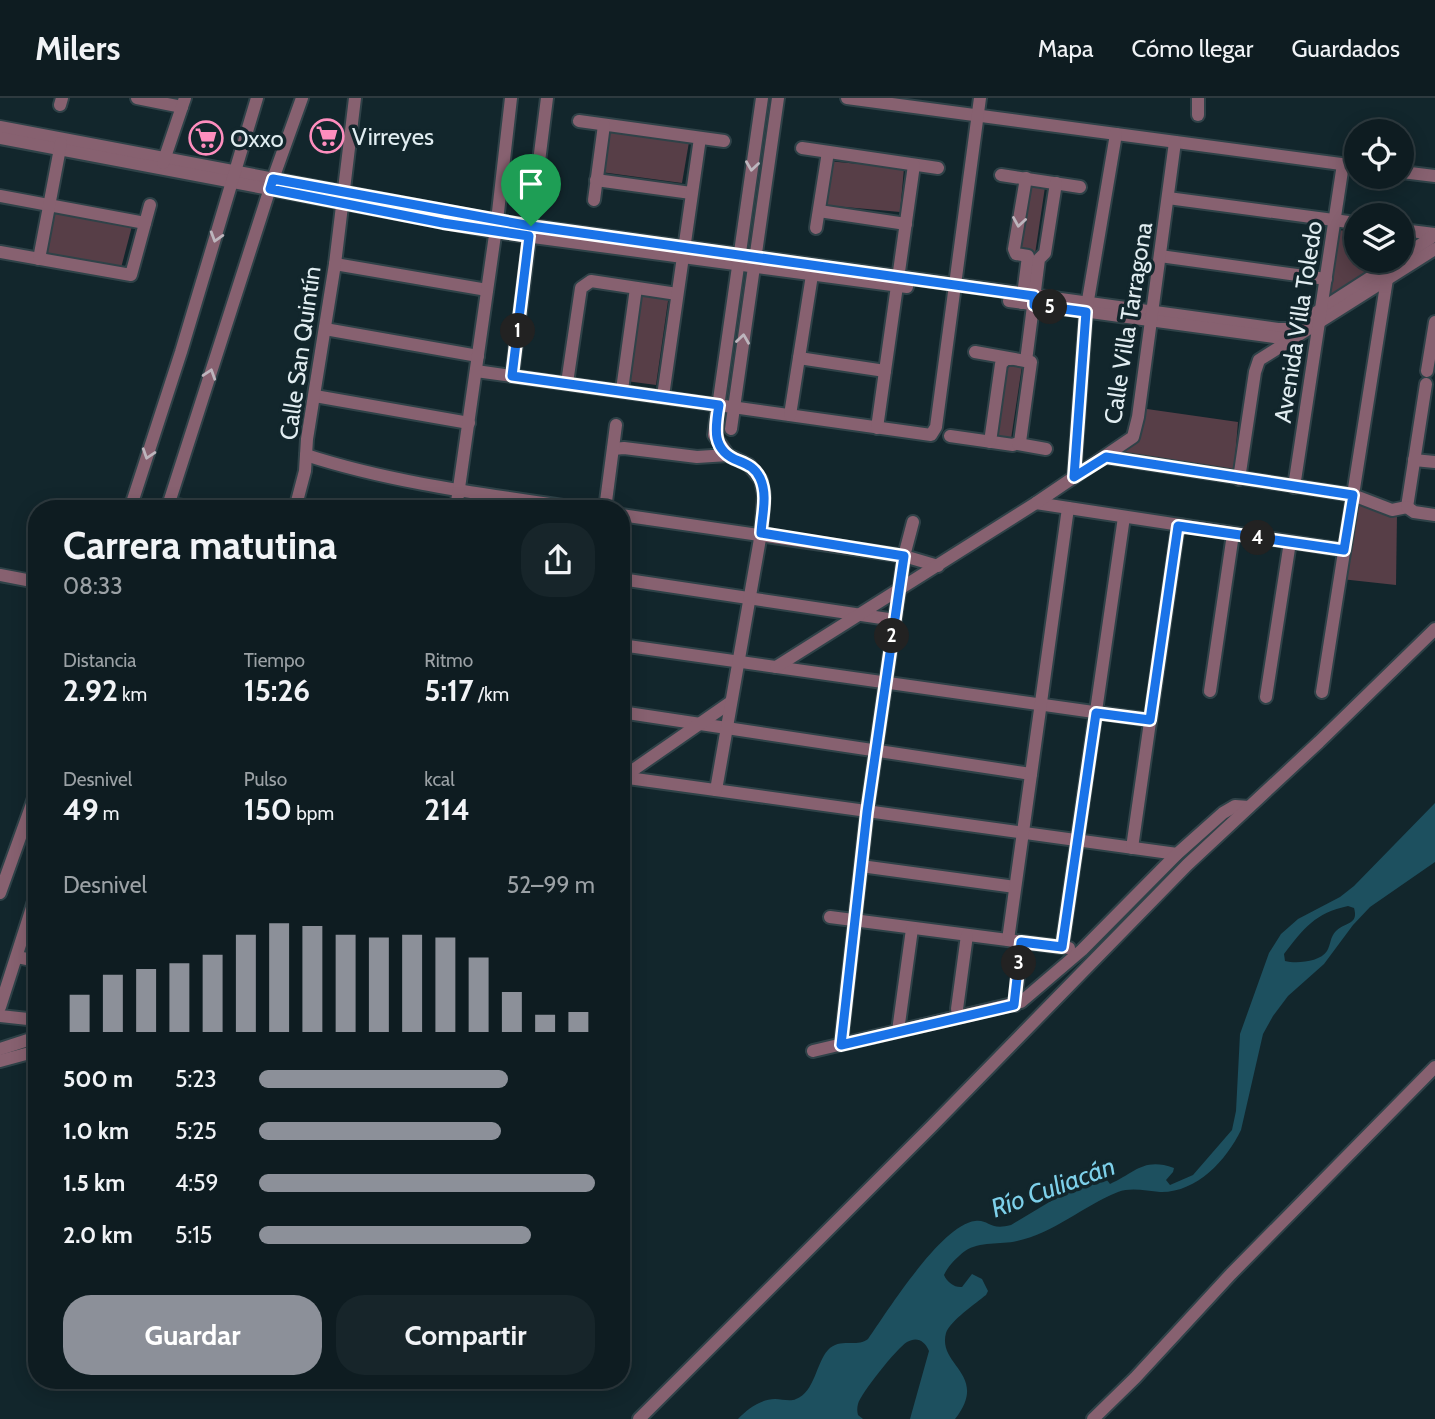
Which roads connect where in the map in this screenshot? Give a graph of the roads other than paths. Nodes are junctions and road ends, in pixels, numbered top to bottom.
1 (137, 98) edge
2 (257, 98) edge
3 (302, 98) edge
4 (355, 98) edge
5 (511, 98) edge
6 (547, 98) edge
7 (762, 98) edge
8 (778, 98) edge
9 (847, 98) edge
10 (980, 98) edge
11 (1199, 98) edge
12 (887, 101) edge
13 (181, 103) edge
14 (978, 115) junction
15 (1198, 115) dead end
16 (579, 121) dead end
17 (604, 125) junction
18 (0, 127) edge
19 (1116, 134) junction
20 (0, 138) edge
21 (700, 138) junction
22 (724, 141) dead end
23 (1175, 142) junction
24 (61, 144) junction
25 (802, 148) dead end
26 (828, 152) junction
27 (160, 162) junction
28 (1344, 164) edge
29 (914, 165) junction
30 (938, 168) dead end
31 (1414, 173) edge
32 (1001, 175) dead end
33 (234, 176) junction
34 (1435, 176) edge
35 (1026, 178) junction
36 (596, 180) junction
37 (1056, 183) junction
38 (271, 184) junction
39 (1080, 187) dead end
40 (1344, 187) edge
41 (691, 193) junction
42 (0, 196) edge
43 (343, 197) junction
44 (1168, 198) junction
45 (594, 200) dead end
46 (49, 205) junction
47 (150, 205) dead end
48 (819, 211) junction
49 (1335, 221) junction
50 (1344, 222) edge
51 (145, 223) junction
52 (906, 224) junction
53 (497, 226) junction
54 (816, 228) dead end
55 (530, 231) junction
56 (1414, 232) edge
57 (1435, 235) edge
58 (1414, 249) edge
59 (1435, 249) edge
60 (0, 252) edge
61 (683, 252) junction
62 (1160, 256) junction
63 (1034, 257) junction
64 (39, 259) junction
65 (739, 260) junction
66 (754, 262) junction
67 (335, 264) junction
68 (1384, 274) junction
69 (812, 275) junction
70 (1326, 279) junction
71 (898, 282) junction
72 (636, 288) junction
73 (487, 290) junction
74 (956, 290) junction
75 (677, 294) junction
76 (1028, 300) junction
77 (1087, 308) junction
78 (1321, 314) junction
79 (1152, 316) junction
80 (1435, 322) edge
81 (325, 329) junction
82 (1289, 340) junction
83 (1433, 350) edge
84 (975, 352) dead end
85 (478, 356) junction
86 (799, 358) junction
87 (1011, 359) junction
88 (1026, 361) junction
89 (475, 371) junction
90 (885, 371) junction
91 (512, 376) junction
92 (567, 383) junction
93 (622, 390) junction
94 (315, 396) junction
95 (663, 396) junction
96 (719, 405) junction
97 (1429, 405) edge
98 (734, 407) junction
99 (790, 415) junction
100 (469, 423) junction
101 (616, 425) dead end
102 (877, 428) junction
103 (731, 429) dead end
104 (950, 436) dead end
105 (1019, 441) junction
106 (990, 442) junction
107 (613, 449) junction
108 (1046, 449) dead end
109 (729, 455) junction
110 (306, 456) junction
111 (1106, 457) junction
112 (1414, 460) junction
113 (1435, 462) edge
114 (1074, 477) junction
115 (1239, 479) junction
116 (1294, 487) junction
117 (459, 490) junction
118 (1353, 495) junction
119 (133, 500) edge
120 (170, 500) edge
121 (297, 500) edge
122 (457, 500) edge
123 (524, 500) edge
124 (606, 500) edge
125 (1036, 503) junction
126 (1407, 507) junction
127 (1068, 508) junction
128 (1435, 515) edge
129 (630, 516) edge
130 (1124, 517) junction
131 (913, 522) dead end
132 (1178, 526) junction
133 (761, 533) junction
134 (1233, 534) junction
135 (1290, 542) junction
136 (1344, 550) junction
137 (904, 556) junction
138 (938, 566) junction
139 (0, 575) edge
140 (28, 580) edge
141 (630, 580) edge
142 (899, 591) junction
143 (749, 598) junction
144 (859, 614) junction
145 (895, 620) junction
146 (1435, 629) edge
147 (630, 646) edge
148 (738, 662) junction
149 (776, 667) junction
150 (885, 683) junction
151 (1210, 691) dead end
152 (1322, 692) dead end
153 (1266, 697) dead end
154 (731, 702) junction
155 (1041, 705) junction
156 (630, 713) edge
157 (1096, 713) junction
158 (1150, 720) junction
159 (699, 724) junction
160 (727, 728) junction
161 (876, 751) junction
162 (630, 771) edge
163 (1031, 774) junction
164 (630, 778) edge
165 (716, 790) junction
166 (1249, 807) junction
167 (867, 812) junction
168 (28, 815) edge
169 (1023, 834) junction
170 (1077, 841) junction
171 (1132, 848) junction
172 (1177, 854) junction
173 (861, 866) junction
174 (1015, 887) junction
175 (0, 893) edge
176 (830, 917) dead end
177 (855, 920) junction
178 (28, 926) edge
179 (912, 929) junction
180 (967, 935) junction
181 (1014, 941) junction
182 (1062, 947) junction
183 (1082, 950) junction
184 (17, 957) junction
185 (28, 959) edge
186 (1014, 1005) junction
187 (0, 1007) edge
188 (957, 1009) dead end
189 (0, 1016) edge
190 (28, 1019) edge
191 (898, 1031) junction
192 (28, 1040) edge
193 (841, 1045) junction
194 (0, 1048) edge
195 (813, 1051) dead end
196 (28, 1053) edge
197 (0, 1061) edge
198 (1435, 1067) edge
199 (639, 1419) edge
200 (1093, 1419) edge

1 - 13 street
2 - 33 street
3 - 38 street
4 - 43 street, Calle San Quintín
5 - 53 street
6 - 55 street
7 -> 65 street
8 - 66 street
9 - 12 street
10 - 14 street
11 - 15 street
12 - 14 street
13 - 27 street
14 - 19 street
14 - 74 street
16 - 17 street
17 - 21 street
17 - 36 street
18 - 24 street
19 - 23 street
19 - 77 street
20 - 24 street
21 - 22 street
21 - 41 street
23 - 28 street
23 - 44 street, Calle Villa Tarragona
24 - 27 street
24 - 46 street
25 - 26 street
26 - 29 street
26 - 48 street
27 - 33 street
29 - 30 street
29 - 52 street
31 - 34 street
32 - 35 street
33 - 38 street
33 -> 119 street
35 - 37 street
35 -> 63 street
36 - 41 street
36 - 45 street
37 - 39 street
37 - 63 street
38 - 43 street
120 -> 38 street
40 - 49 street, Avenida Villa Toledo
41 - 61 street
42 - 46 street
43 - 53 street
43 - 67 street, Calle San Quintín
44 - 49 street
44 - 62 street, Calle Villa Tarragona
46 - 51 street
46 - 64 street
47 - 51 street
48 - 52 street
48 - 54 street
49 - 50 street
49 - 70 street, Avenida Villa Toledo
51 - 64 street
52 - 71 street
53 - 55 street
53 - 73 street
55 - 61 street
55 - 91 street
56 - 57 street
57 - 58 street
59 - 68 street
60 - 64 street
61 - 65 street
61 - 75 street
62 - 70 street
62 - 79 street, Calle Villa Tarragona
63 - 76 street
65 - 66 street
65 - 96 street
66 - 69 street
66 - 71 street
98 -> 66 street
67 - 73 street
67 - 81 street, Calle San Quintín
68 - 78 street
68 - 118 street
69 - 71 street
69 - 86 street
70 - 78 street, Avenida Villa Toledo
71 - 74 street
71 - 90 street
72 - 75 street
72 - 92 street
72 - 93 street
73 - 85 street
74 - 76 street
74 - 102 street
75 - 95 street
76 - 77 street
76 - 88 street
77 - 79 street
77 - 114 street
78 - 79 street
78 - 82 street
78 - 116 street, Avenida Villa Toledo
79 - 82 street
79 - 111 street, Calle Villa Tarragona
80 - 83 street
81 - 85 street
81 - 94 street, Calle San Quintín
82 - 115 street
83 - 97 street
84 - 87 street
85 - 89 street
86 - 90 street
86 - 99 street
87 - 88 street
87 - 106 street
88 - 105 street
89 - 91 street
89 - 100 street
90 - 102 street
91 - 92 street
92 - 93 street
93 - 95 street
94 - 100 street
94 - 110 street, Calle San Quintín
95 - 96 street
96 - 98 street
96 - 109 street
97 - 112 street
98 - 99 street
98 - 103 street
99 - 102 street
100 - 117 street
101 - 107 street
104 - 106 street
105 - 106 street
105 - 108 street
107 - 109 street
107 - 124 street
109 - 133 street
110 - 117 street
110 - 121 street, Calle San Quintín
111 - 114 street, Calle Villa Tarragona
111 - 115 street
112 - 113 street
112 - 126 street
114 - 125 street, Calle Villa Tarragona
115 - 116 street
116 - 118 street
117 - 122 street
117 - 123 street
118 - 126 street
118 - 136 street
125 - 127 street
125 - 138 street, Calle Villa Tarragona
126 - 128 street
127 - 130 street
127 - 155 street
129 - 133 street
130 - 132 street
130 - 157 street
131 - 137 street
132 - 134 street
132 - 158 street
133 - 137 street
133 - 143 street
134 - 135 street
134 - 151 street
135 - 136 street
135 - 153 street
136 - 152 street
137 - 138 street
137 - 142 street
138 - 142 street, Calle Villa Tarragona
139 - 140 street
141 - 143 street
142 - 144 street, Calle Villa Tarragona
142 - 145 street
143 - 144 street
143 - 148 street
144 - 145 street
144 - 149 street, Calle Villa Tarragona
145 - 150 street
146 - 166 street
147 - 148 street
148 - 149 street
148 - 154 street
149 - 150 street
150 - 155 street
150 - 161 street
154 - 159 street
154 - 160 street
155 - 157 street
155 - 163 street
156 - 159 street
157 - 158 street
157 - 170 street
158 - 171 street
159 - 160 street
159 - 162 street
160 - 161 street
160 - 165 street
161 - 163 street
161 - 167 street
163 - 169 street
164 - 165 street
165 - 167 street
166 - 172 street
166 - 199 street
167 - 169 street
167 - 173 street
168 - 175 street
169 - 170 street
169 - 174 street
170 - 171 street
170 - 182 street
171 - 172 street
172 - 183 street
173 - 174 street
173 - 177 street
174 - 181 street
176 - 177 street
177 - 179 street
177 - 193 street
178 - 184 street
179 - 180 street
179 - 191 street
180 - 181 street
180 - 188 street
181 - 182 street
181 - 186 street
182 - 183 street
183 - 186 street
184 - 185 street
184 - 187 street
186 - 191 street
189 - 190 street
191 - 193 street
192 - 194 street
193 - 195 street
196 - 197 street
198 - 200 street

